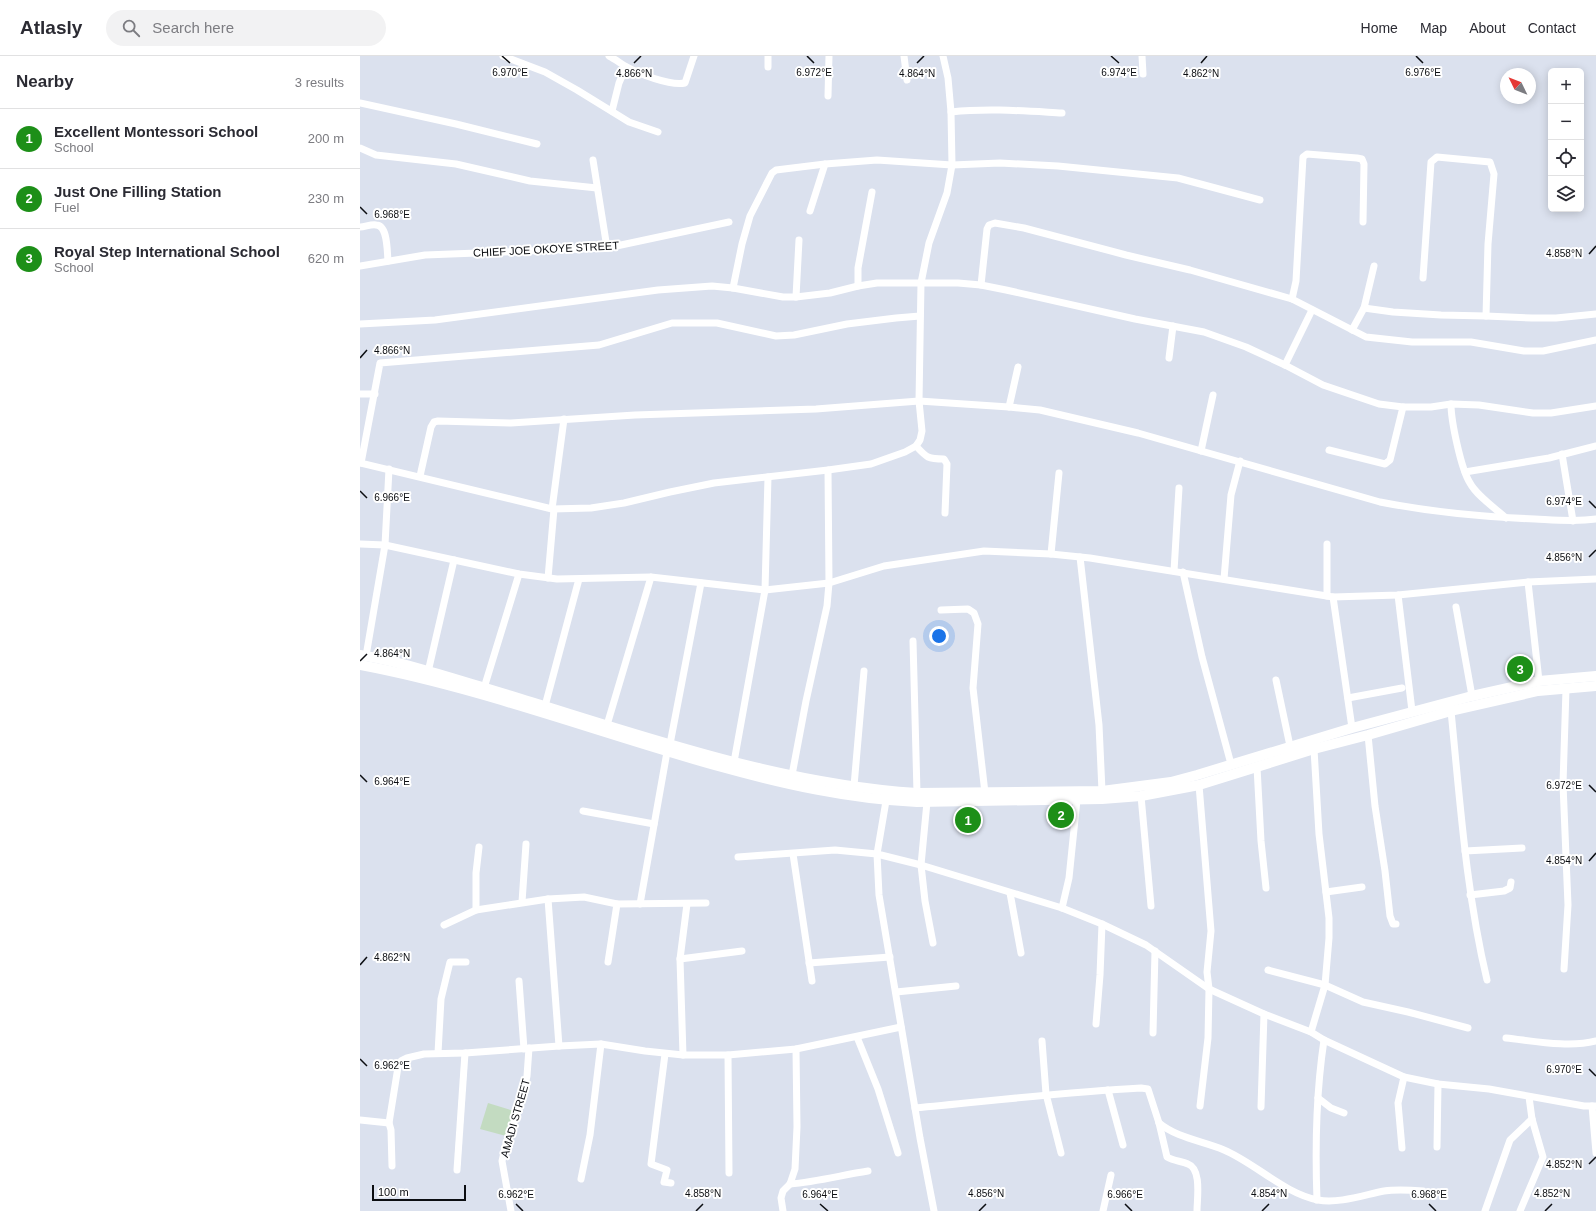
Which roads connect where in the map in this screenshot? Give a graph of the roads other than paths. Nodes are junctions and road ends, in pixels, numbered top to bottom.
1 (503, 56) edge
2 (609, 56) edge
3 (694, 56) edge
4 (768, 56) edge
5 (829, 56) edge
6 (904, 56) edge
7 (943, 56) edge
8 (1142, 56) edge
9 (626, 66) junction
10 (768, 67) dead end
11 (1143, 74) dead end
12 (906, 80) dead end
13 (828, 96) dead end
14 (360, 103) edge
15 (612, 111) junction
16 (951, 112) junction
17 (1062, 113) dead end
18 (658, 132) dead end
19 (537, 144) dead end
20 (360, 148) edge
21 (593, 160) dead end
22 (825, 164) junction
23 (952, 165) junction
24 (597, 188) junction
25 (872, 192) dead end
26 (1260, 200) dead end
27 (810, 211) dead end
28 (730, 222) dead end
29 (1363, 222) dead end
30 (360, 227) edge
31 (799, 240) dead end
32 (607, 248) junction
33 (388, 261) junction
34 (360, 266) edge
35 (1374, 266) dead end
36 (1423, 278) dead end
37 (921, 282) junction
38 (981, 285) junction
39 (858, 286) junction
40 (733, 288) junction
41 (796, 297) junction
42 (1292, 299) junction
43 (1364, 308) junction
44 (1312, 310) junction
45 (1596, 314) edge
46 (920, 316) junction
47 (1486, 316) junction
48 (360, 324) edge
49 (1173, 326) junction
50 (1352, 330) junction
51 (1596, 340) edge
52 (1169, 358) dead end
53 (1285, 365) junction
54 (1018, 367) dead end
55 (360, 394) edge
56 (375, 394) junction
57 (1213, 395) dead end
58 (919, 401) junction
59 (1451, 404) junction
60 (1596, 406) edge
61 (1009, 407) junction
62 (1403, 407) junction
63 (564, 419) junction
64 (916, 446) junction
65 (1596, 446) edge
66 (1329, 450) dead end
67 (1201, 451) junction
68 (1562, 454) junction
69 (1240, 461) junction
70 (360, 463) edge
71 (389, 469) junction
72 (828, 470) junction
73 (1465, 472) junction
74 (1059, 473) dead end
75 (420, 476) junction
76 (768, 477) junction
77 (1180, 488) dead end
78 (553, 509) junction
79 (945, 513) dead end
80 (1506, 518) junction
81 (1596, 519) edge
82 (1573, 521) junction
83 (360, 544) edge
84 (1327, 544) dead end
85 (385, 545) junction
86 (1051, 554) junction
87 (1080, 557) junction
88 (454, 560) junction
89 (1174, 571) junction
90 (1183, 572) junction
91 (519, 574) junction
92 (651, 577) junction
93 (548, 578) junction
94 (579, 579) junction
95 (1224, 579) junction
96 (1596, 579) edge
97 (829, 582) junction
98 (1528, 582) junction
99 (701, 583) junction
100 (765, 590) junction
101 (1398, 595) junction
102 (1330, 596) junction
103 (1456, 607) dead end
104 (941, 610) dead end
105 (913, 641) dead end
106 (363, 656) edge
107 (360, 665) edge
108 (864, 671) dead end
109 (428, 672) junction
110 (1596, 676) edge
111 (1276, 680) dead end
112 (1539, 681) junction
113 (1595, 687) edge
114 (484, 688) junction
115 (1402, 688) dead end
116 (1566, 689) junction
117 (1472, 696) junction
118 (1348, 698) junction
119 (544, 706) junction
120 (1412, 711) junction
121 (1451, 711) junction
122 (607, 725) junction
123 (1352, 728) junction
124 (1368, 735) junction
125 (1290, 746) junction
126 (668, 748) junction
127 (1314, 749) junction
128 (734, 762) junction
129 (1231, 764) junction
130 (1257, 767) junction
131 (792, 775) junction
132 (1200, 785) junction
133 (854, 786) junction
134 (1102, 791) junction
135 (917, 793) junction
136 (985, 793) junction
137 (1141, 796) junction
138 (1077, 800) junction
139 (886, 801) junction
140 (927, 802) junction
141 (583, 812) dead end
142 (654, 824) junction
143 (526, 844) dead end
144 (479, 847) dead end
145 (1522, 848) dead end
146 (1465, 851) junction
147 (793, 854) junction
148 (877, 854) junction
149 (738, 857) dead end
150 (921, 865) junction
151 (1511, 882) dead end
152 (1362, 887) dead end
153 (1266, 888) dead end
154 (1010, 892) junction
155 (1326, 892) junction
156 (1470, 895) junction
157 (548, 899) junction
158 (522, 902) junction
159 (706, 903) dead end
160 (617, 904) junction
161 (640, 904) junction
162 (687, 904) junction
163 (1150, 906) dead end
164 (1062, 908) junction
165 (476, 910) junction
166 (1102, 924) junction
167 (1396, 924) dead end
168 (444, 926) dead end
169 (933, 943) dead end
170 (742, 951) dead end
171 (1155, 951) junction
172 (1021, 952) dead end
173 (890, 957) junction
174 (680, 959) junction
175 (466, 962) dead end
176 (608, 962) dead end
177 (809, 963) junction
178 (1564, 969) dead end
179 (1268, 970) dead end
180 (1487, 980) dead end
181 (519, 981) dead end
182 (812, 981) dead end
183 (1325, 985) junction
184 (956, 986) dead end
185 (1209, 989) junction
186 (896, 992) junction
187 (1264, 1014) junction
188 (1096, 1024) dead end
189 (901, 1027) junction
190 (1468, 1028) dead end
191 (1312, 1032) junction
192 (1153, 1033) dead end
193 (857, 1036) junction
194 (1506, 1038) dead end
195 (1324, 1040) junction
196 (1042, 1041) dead end
197 (1596, 1041) edge
198 (601, 1044) junction
199 (559, 1046) junction
200 (527, 1049) junction
201 (796, 1049) junction
202 (438, 1053) junction
203 (465, 1053) junction
204 (665, 1054) junction
205 (683, 1056) junction
206 (728, 1056) junction
207 (1404, 1077) junction
208 (1438, 1084) junction
209 (1108, 1090) junction
210 (1046, 1094) junction
211 (1529, 1097) junction
212 (1318, 1098) junction
213 (1200, 1106) dead end
214 (1594, 1106) edge
215 (1261, 1107) dead end
216 (915, 1108) junction
217 (1344, 1113) dead end
218 (1532, 1119) junction
219 (360, 1120) edge
220 (389, 1123) junction
221 (1160, 1123) junction
222 (1123, 1145) dead end
223 (1437, 1147) dead end
224 (1402, 1148) dead end
225 (898, 1153) dead end
226 (1596, 1153) edge
227 (1061, 1154) dead end
228 (392, 1166) dead end
229 (457, 1170) dead end
230 (868, 1171) dead end
231 (728, 1174) dead end
232 (1110, 1175) dead end
233 (581, 1179) dead end
234 (671, 1184) dead end
235 (790, 1184) junction
236 (1423, 1191) dead end
237 (1317, 1200) junction
238 (512, 1211) edge
239 (783, 1211) edge
240 (934, 1211) edge
241 (1103, 1211) edge
242 (1197, 1211) edge
243 (1485, 1211) edge
244 (1520, 1211) edge

1 - 15 street
2 - 9 street
3 - 9 street
4 - 10 street
5 - 13 street
6 - 12 street
7 - 16 street
8 - 11 street
9 - 15 street
14 - 19 street
15 - 18 street
16 - 17 street
16 - 23 street
20 - 24 street
21 - 24 street
22 - 23 street
22 - 27 street
22 - 40 street
23 - 26 street
23 - 37 street
24 - 32 street
25 - 39 street
28 - 32 street, CHIEF JOE OKOYE STREET
29 - 42 street
30 - 33 street
31 - 41 street
32 - 33 street, CHIEF JOE OKOYE STREET
33 - 34 street, CHIEF JOE OKOYE STREET
35 - 43 street
36 - 47 street
37 - 38 street
37 - 39 street
37 - 46 street
38 - 42 street
38 - 49 street
39 - 41 street
40 - 41 street
40 - 48 street
42 - 44 street
43 - 47 street
43 - 50 street
44 - 50 street
44 - 53 street
45 - 47 street
46 - 56 street
46 - 58 street
49 - 52 street
49 - 53 street
50 - 51 street
53 - 62 street
54 - 61 street
55 - 56 street
56 - 70 street
57 - 67 street
58 - 61 street
58 - 63 street
58 - 64 street
59 - 60 street
59 - 62 street
59 - 73 street
61 - 67 street
62 - 66 street
63 - 75 street
63 - 78 street
64 - 72 street
64 - 79 street
65 - 68 street
67 - 69 street
68 - 73 street
68 - 82 street
69 - 80 street
69 - 95 street
70 - 71 street
71 - 75 street
71 - 85 street
72 - 76 street
72 - 97 street
73 - 80 street
74 - 86 street
75 - 78 street
76 - 78 street
76 - 100 street
77 - 89 street
78 - 93 street
80 - 82 street
81 - 82 street
83 - 85 street
84 - 102 street
85 - 88 street
85 - 106 street
86 - 87 street
86 - 97 street
87 - 89 street
87 - 134 street
88 - 91 street
88 - 109 street
89 - 90 street
90 - 95 street
90 - 129 street
91 - 93 street
91 - 114 street
92 - 94 street
92 - 99 street
92 - 122 street
93 - 94 street
94 - 119 street
95 - 102 street
96 - 98 street
97 - 100 street
97 - 131 street
98 - 101 street
98 - 112 street
99 - 100 street
99 - 126 street
100 - 128 street
101 - 102 street
101 - 120 street
102 - 118 street
103 - 117 street
104 - 136 street
105 - 135 street
106 - 109 main road
107 - 126 main road
108 - 133 street
109 - 114 main road
110 - 112 main road
111 - 125 street
112 - 117 main road
113 - 116 main road
114 - 119 main road
115 - 118 street
116 - 121 main road
116 - 178 street
117 - 120 main road
118 - 123 street
119 - 122 main road
120 - 123 main road
121 - 124 main road
121 - 146 street
122 - 126 main road
123 - 125 main road
124 - 127 main road
124 - 167 street
125 - 129 main road
126 - 128 main road
126 - 139 main road
126 - 142 street
127 - 130 main road
127 - 155 street
128 - 131 main road
129 - 134 main road
130 - 132 main road
130 - 153 street
131 - 133 main road
132 - 137 main road
132 - 185 street
133 - 135 main road
134 - 136 main road
135 - 136 main road
137 - 138 main road
137 - 163 street
138 - 140 main road
138 - 164 street
139 - 140 main road
139 - 148 street
140 - 150 street
141 - 142 street
142 - 161 street
143 - 158 street
144 - 165 street
145 - 146 street
146 - 156 street
147 - 148 street
147 - 149 street
147 - 177 street
148 - 150 street
148 - 173 street
150 - 154 street
150 - 169 street
151 - 156 street
152 - 155 street
154 - 164 street
154 - 172 street
155 - 183 street
156 - 180 street
157 - 158 street
157 - 160 street
157 - 199 street
158 - 165 street
159 - 162 street
160 - 161 street
160 - 176 street
161 - 162 street
162 - 174 street
164 - 166 street
165 - 168 street
166 - 171 street
166 - 188 street
170 - 174 street
171 - 185 street
171 - 192 street
173 - 177 street
173 - 186 street
174 - 205 street
175 - 202 street
177 - 182 street
179 - 183 street
181 - 200 street, AMADI STREET
183 - 190 street
183 - 191 street
184 - 186 street
185 - 187 street
185 - 213 street
186 - 189 street
187 - 191 street
187 - 215 street
189 - 193 street
189 - 216 street
191 - 195 street
193 - 201 street
193 - 225 street
194 - 197 street
195 - 207 street
195 - 212 street
196 - 210 street
198 - 199 street
198 - 204 street
198 - 233 street
199 - 200 street
200 - 203 street
200 - 238 street, AMADI STREET
201 - 206 street
201 - 235 street
202 - 203 street
202 - 220 street
203 - 229 street
204 - 205 street
204 - 234 street
205 - 206 street
206 - 231 street
207 - 208 street
207 - 224 street
208 - 211 street
208 - 223 street
209 - 210 street
209 - 221 street
209 - 222 street
210 - 216 street
210 - 227 street
211 - 214 street
211 - 218 street
212 - 217 street
212 - 237 street
214 - 226 street
216 - 240 street
218 - 243 street
218 - 244 street
219 - 220 street
220 - 228 street
221 - 237 street
221 - 242 street
230 - 235 street
232 - 241 street
235 - 239 street
236 - 237 street

